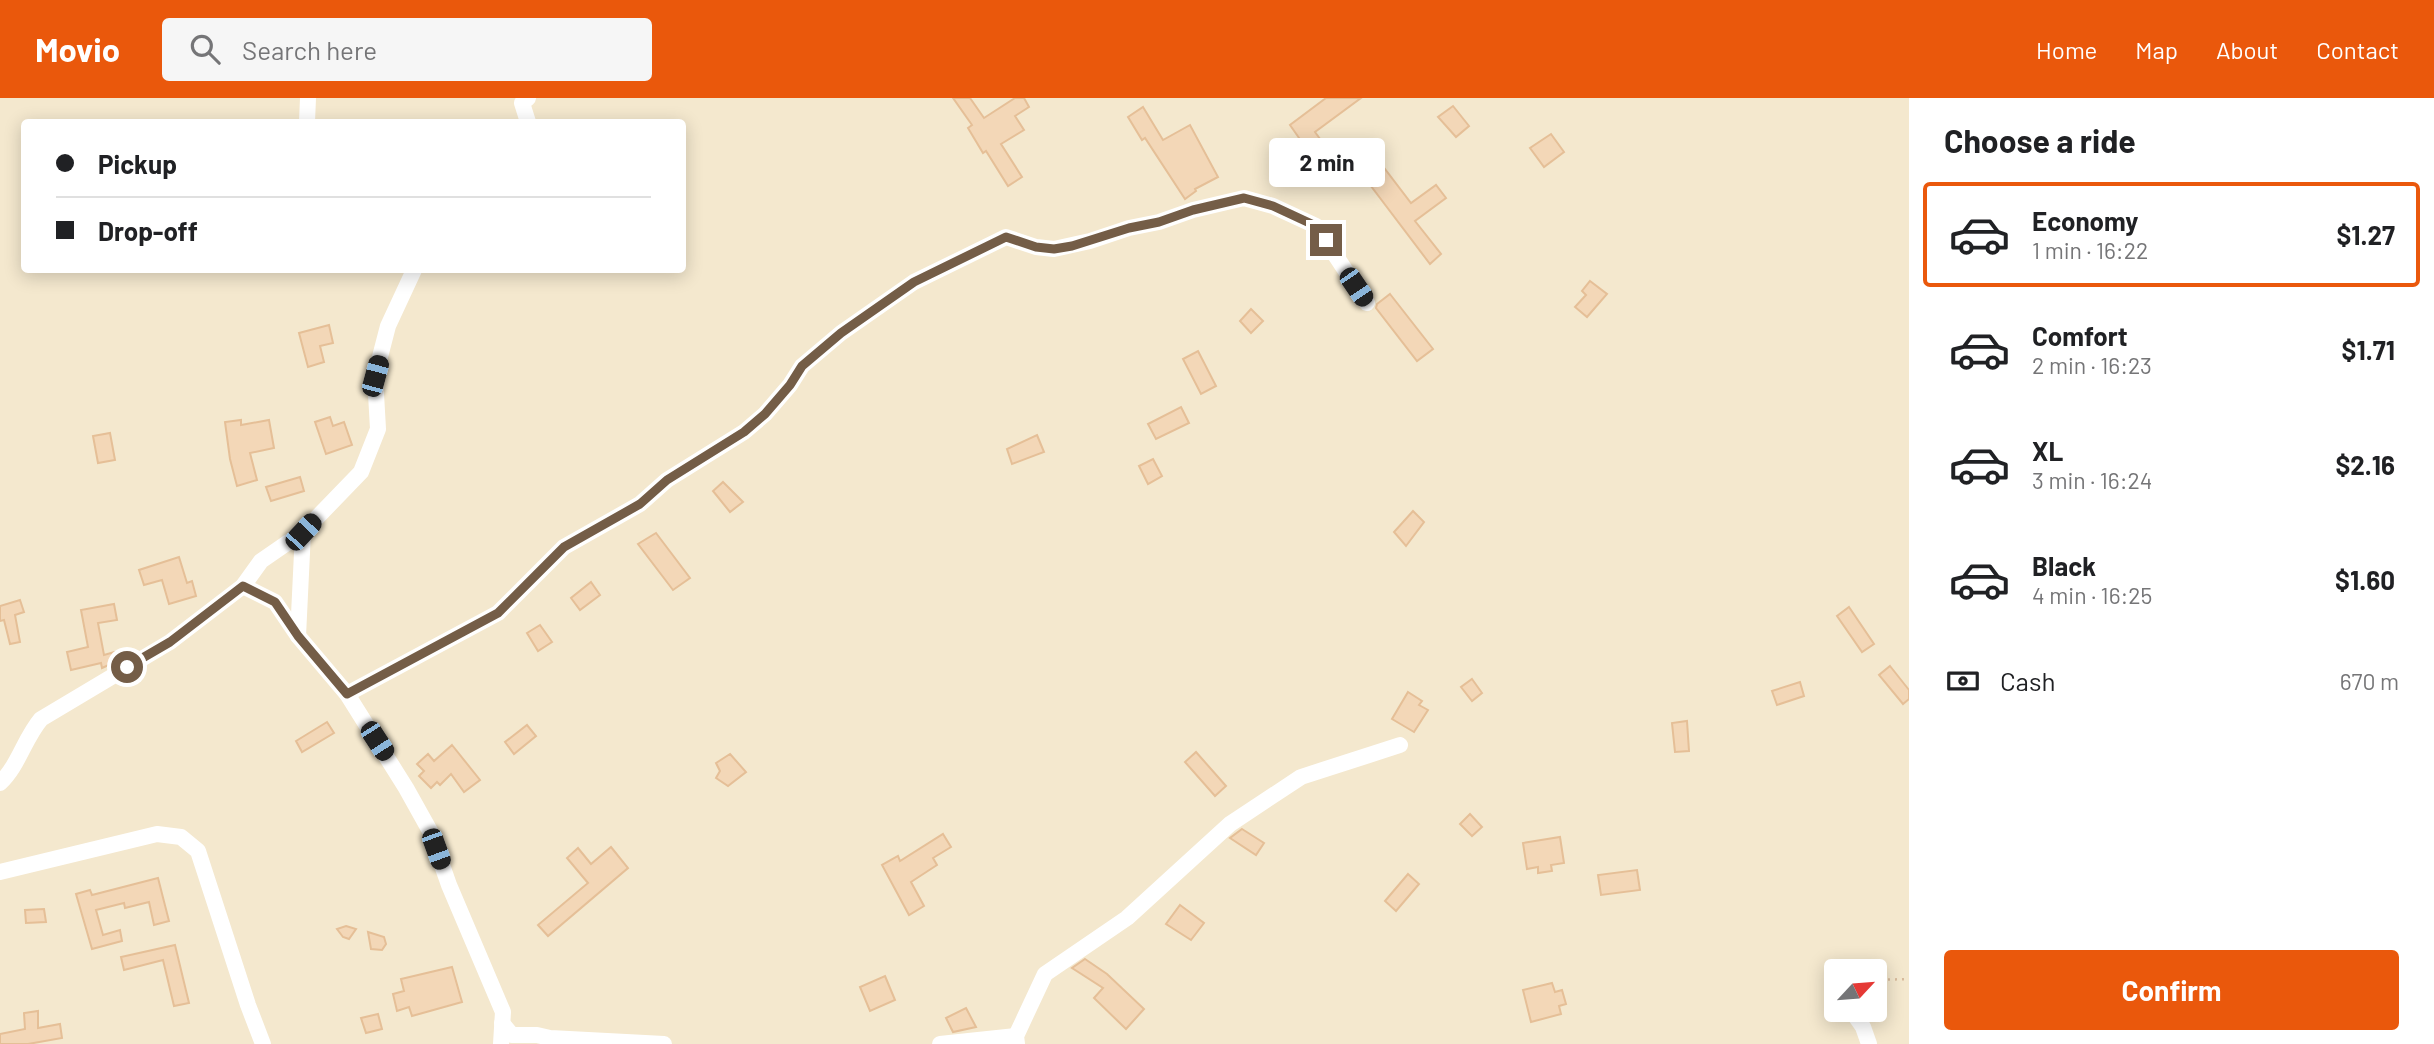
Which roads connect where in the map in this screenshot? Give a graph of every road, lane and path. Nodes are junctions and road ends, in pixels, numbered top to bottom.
1 (308, 98) edge
2 (524, 100) edge
3 (307, 119) edge
4 (527, 119) edge
5 (413, 273) edge
6 (1367, 303) dead end
7 (303, 532) junction
8 (243, 586) junction
9 (298, 636) junction
10 (347, 694) junction
11 (1400, 745) dead end
12 (0, 783) edge
13 (0, 872) edge
14 (1909, 979) edge
15 (1887, 980) edge
16 (1859, 1022) edge
17 (502, 1023) junction
18 (1016, 1040) edge
19 (264, 1044) edge
20 (500, 1044) edge
21 (664, 1044) edge
22 (940, 1044) edge
23 (1869, 1044) edge

1 - 3 street
2 - 4 street
5 - 7 street
6 - 10 street
7 - 8 street
7 - 9 street
8 - 9 street
8 - 12 street
9 - 10 street
10 - 17 street
11 - 18 street
13 - 19 street
14 - 15 path
16 - 23 street
17 - 20 street
17 - 21 street
18 - 22 street

